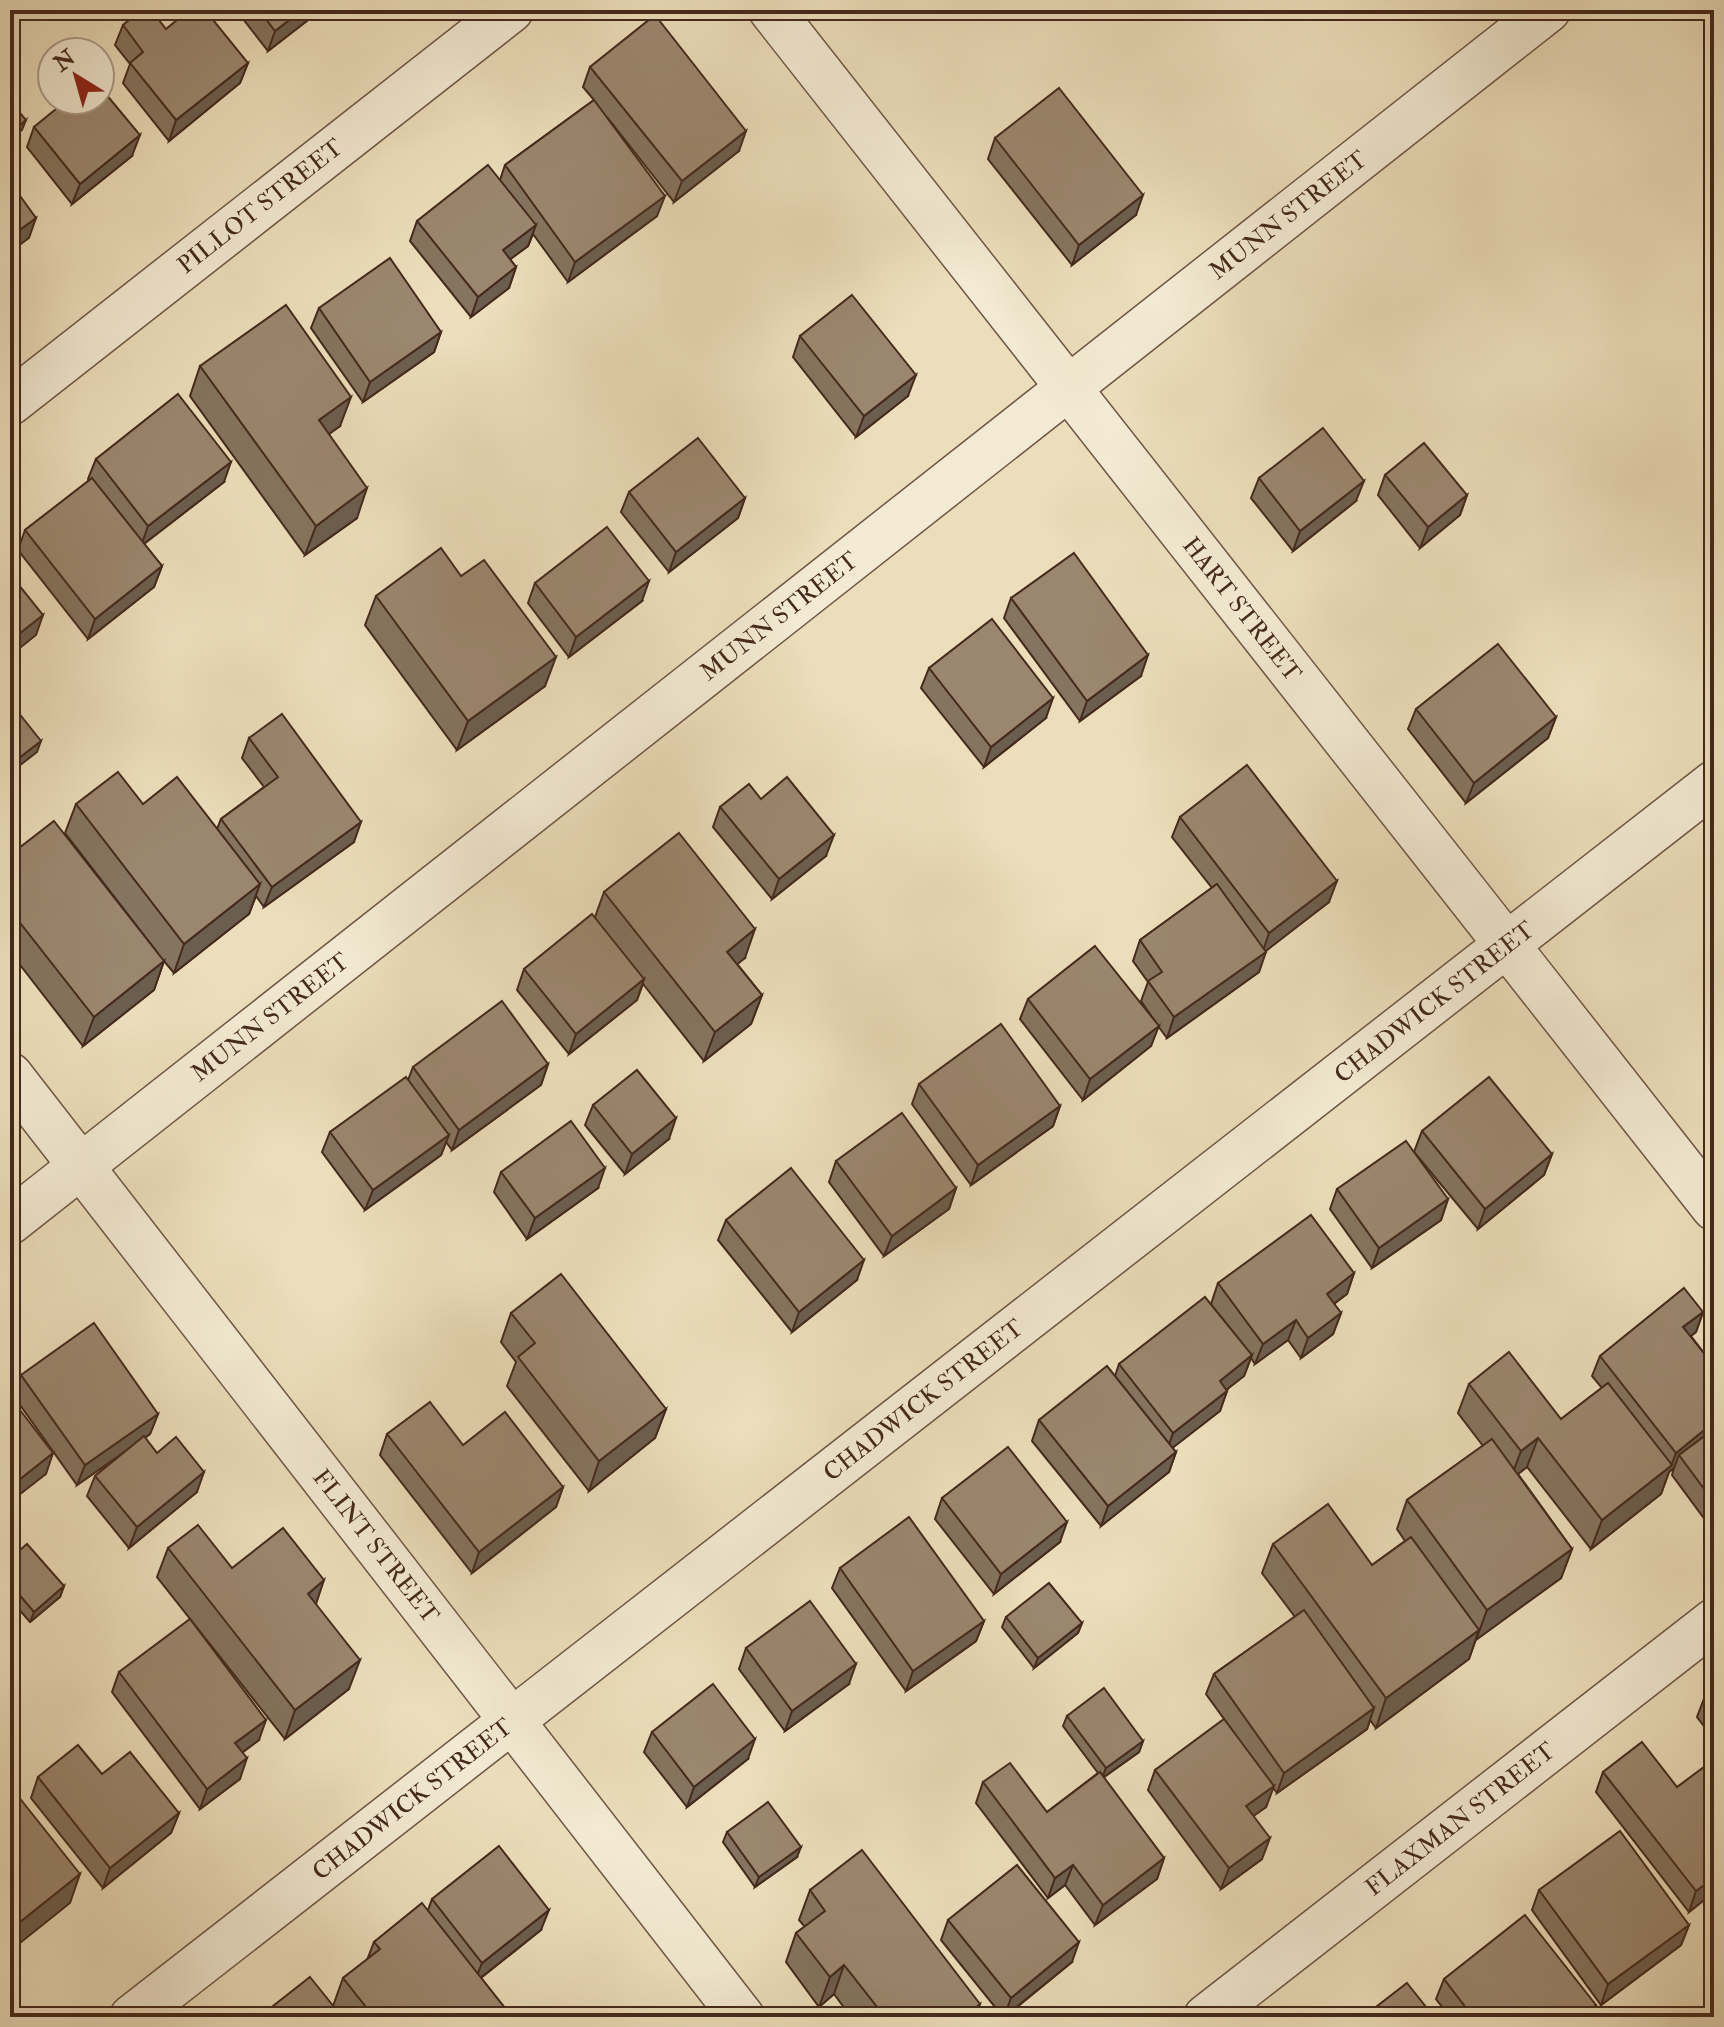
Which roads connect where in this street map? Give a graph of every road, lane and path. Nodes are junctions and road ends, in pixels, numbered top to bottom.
1 (511, 10) edge
2 (771, 10) edge
3 (1548, 10) edge
4 (1068, 388) junction
5 (10, 403) edge
6 (1714, 783) edge
7 (1507, 945) junction
8 (10, 1075) edge
9 (81, 1166) junction
10 (1714, 1208) edge
11 (10, 1222) edge
12 (1714, 1621) edge
13 (512, 1721) junction
14 (132, 2017) edge
15 (742, 2017) edge
16 (1206, 2017) edge

1 - 5 street, PILLOT STREET
2 - 4 street, HART STREET
3 - 4 street, MUNN STREET
4 - 7 street, HART STREET
4 - 9 street, MUNN STREET
6 - 7 street, CHADWICK STREET
7 - 10 street, HART STREET
7 - 13 street, CHADWICK STREET
8 - 9 street, FLINT STREET
9 - 11 street, MUNN STREET
9 - 13 street, FLINT STREET
12 - 16 street, FLAXMAN STREET
13 - 14 street, CHADWICK STREET
13 - 15 street, FLINT STREET

